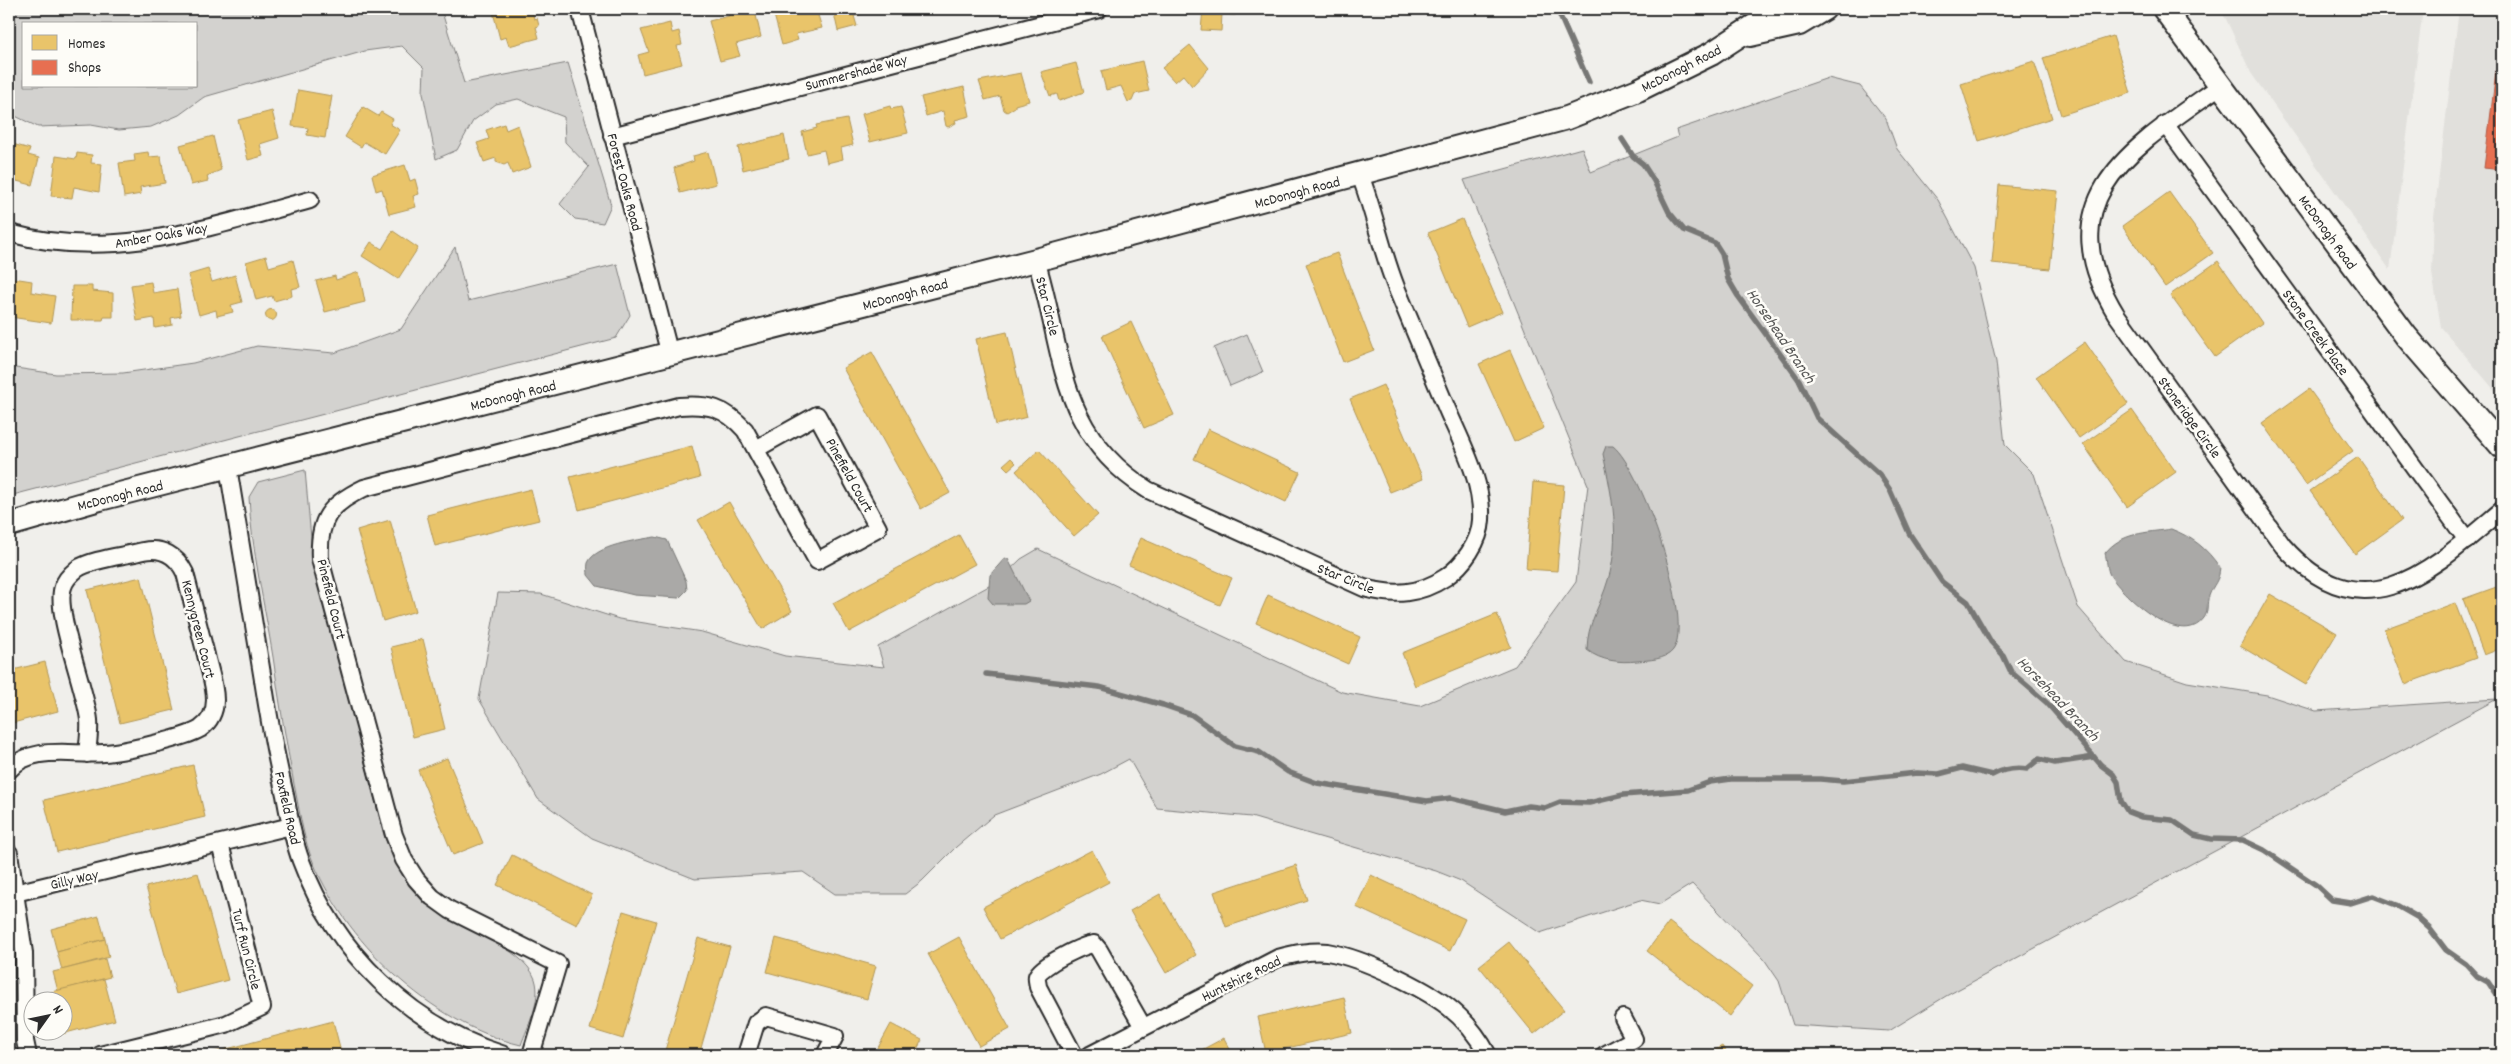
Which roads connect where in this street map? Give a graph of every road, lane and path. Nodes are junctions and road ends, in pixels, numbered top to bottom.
1 (580, 9) edge
2 (1099, 9) edge
3 (1780, 9) edge
4 (1824, 9) edge
5 (2148, 9) edge
6 (2164, 9) edge
7 (1735, 39) junction
8 (2193, 48) junction
9 (2220, 86) junction
10 (2166, 124) junction
11 (612, 136) junction
12 (1360, 175) junction
13 (310, 200) dead end
14 (9, 233) edge
15 (1036, 260) junction
16 (670, 355) junction
17 (2502, 447) edge
18 (756, 448) junction
19 (228, 467) junction
20 (2502, 510) edge
21 (9, 525) edge
22 (2467, 540) junction
23 (87, 754) junction
24 (9, 770) edge
25 (291, 826) junction
26 (220, 844) junction
27 (9, 853) edge
28 (15, 893) junction
29 (1623, 1018) dead end
30 (1143, 1027) junction
31 (28, 1055) edge
32 (100, 1055) edge
33 (504, 1055) edge
34 (531, 1055) edge
35 (746, 1055) edge
36 (825, 1055) edge
37 (1074, 1055) edge
38 (1090, 1055) edge
39 (1488, 1055) edge
40 (1604, 1055) edge

1 - 11 street, Forest Oaks Road
2 - 11 street, Summershade Way
3 - 7 main road, McDonogh Road
4 - 7 main road
5 - 8 main road
6 - 8 main road, McDonogh Road
7 - 12 main road, McDonogh Road
8 - 9 main road, McDonogh Road
9 - 10 street, Stoneridge Circle
9 - 17 main road, McDonogh Road
10 - 22 street, Stone Creek Place
10 - 22 street, Stoneridge Circle
11 - 16 street, Forest Oaks Road
12 - 15 main road, McDonogh Road
12 - 15 street, Star Circle
13 - 14 street, Amber Oaks Way
15 - 16 main road, McDonogh Road
16 - 19 main road, McDonogh Road
18 - 18 street, Pinefield Court
18 - 34 street, Pinefield Court
19 - 21 main road, McDonogh Road
19 - 25 street, Foxfield Road
20 - 22 street, Stoneridge Circle
23 - 23 street, Kennygreen Court
23 - 24 street, Kennygreen Court
25 - 26 street, Gilly Way
25 - 33 street, Foxfield Road
26 - 28 street, Gilly Way
26 - 32 street, Turf Run Circle
27 - 28 street
28 - 31 street
29 - 40 street
30 - 37 street
30 - 38 street, Huntshire Road
30 - 39 street, Huntshire Road
35 - 36 street

